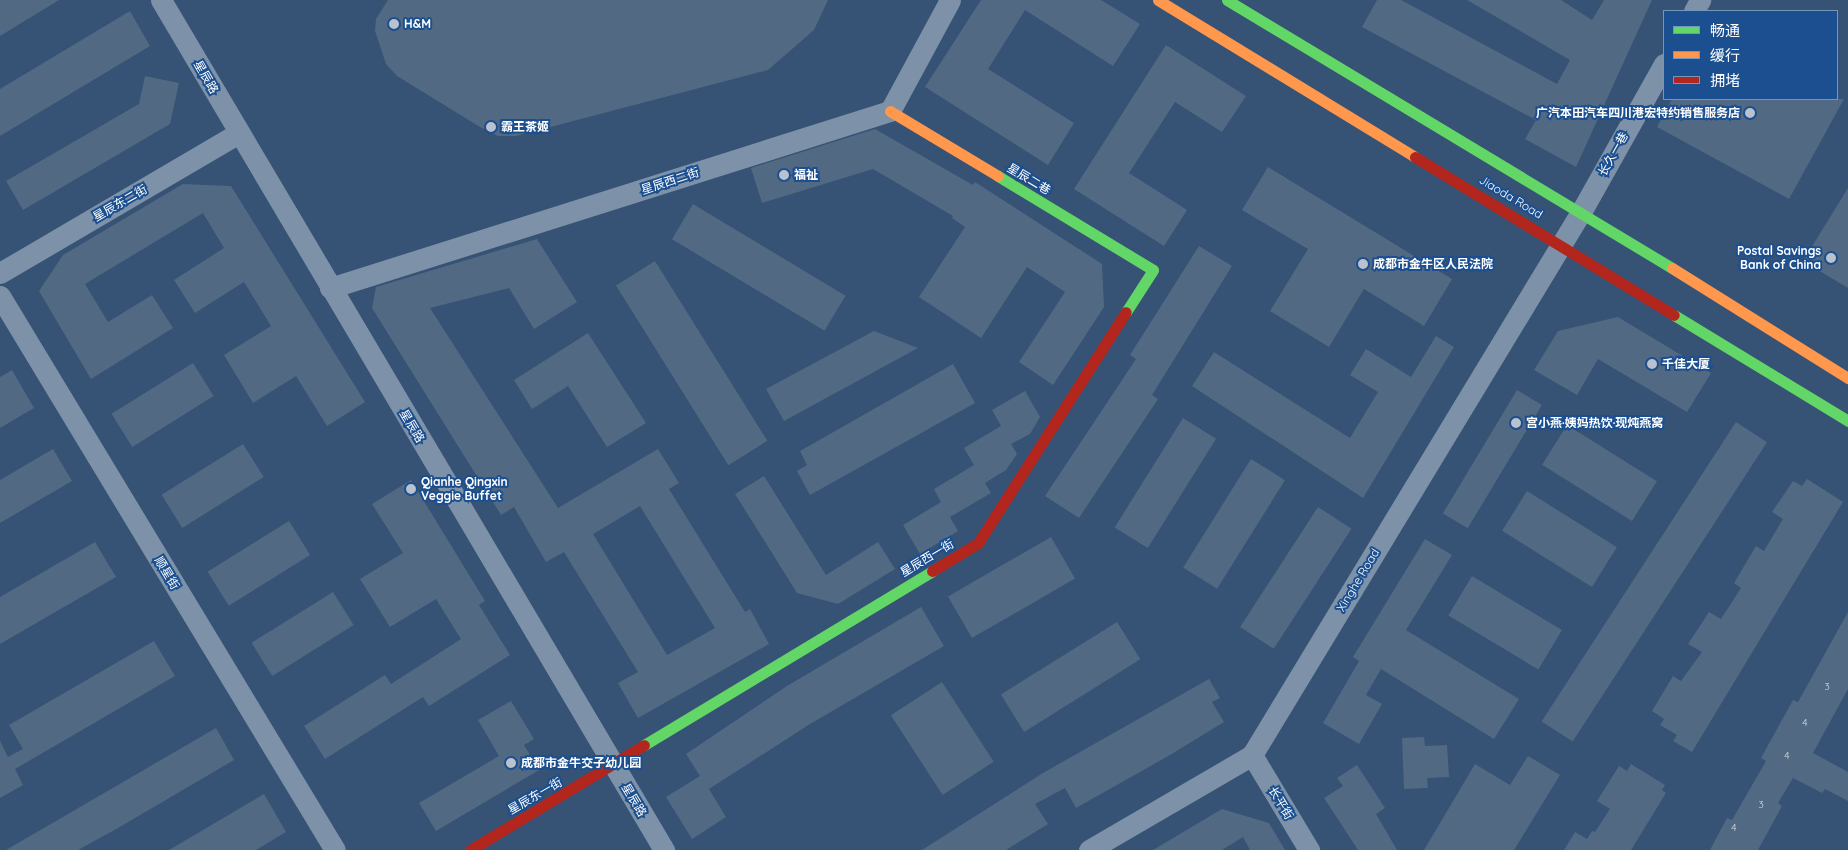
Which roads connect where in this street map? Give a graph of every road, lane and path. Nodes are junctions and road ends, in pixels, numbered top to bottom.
1 (161, 0) edge
2 (950, 0) edge
3 (1158, 0) edge
4 (1227, 0) edge
5 (1663, 66) edge
6 (890, 111) junction
7 (239, 133) junction
8 (1581, 212) junction
9 (1561, 243) junction
10 (1154, 270) joint
11 (0, 273) edge
12 (330, 288) junction
13 (0, 296) edge
14 (1848, 378) edge
15 (1848, 421) edge
16 (1252, 755) junction
17 (614, 766) junction
18 (335, 850) edge
19 (470, 850) edge
20 (664, 850) edge
21 (1090, 850) edge
22 (1309, 850) edge

1 - 7 street, 星辰路
2 - 6 street
3 - 9 main road, Jiaoda Road
4 - 8 main road, Jiaoda Road
5 - 8 street, 长久一巷
6 - 10 main road, 星辰二巷
6 - 12 street, 星辰西二街
7 - 11 street, 星辰东二街
7 - 12 street, 星辰路
8 - 9 street, 长久一巷
8 - 14 main road, Jiaoda Road
9 - 15 main road, Jiaoda Road
9 - 16 street, Xinghe Road
10 - 17 main road, 星辰西一街
12 - 17 street, 星辰路
13 - 18 street, 顺星街
16 - 21 street, Xinghe Road
16 - 22 street, 长平街
17 - 19 main road, 星辰东一街
17 - 20 street, 星辰路

